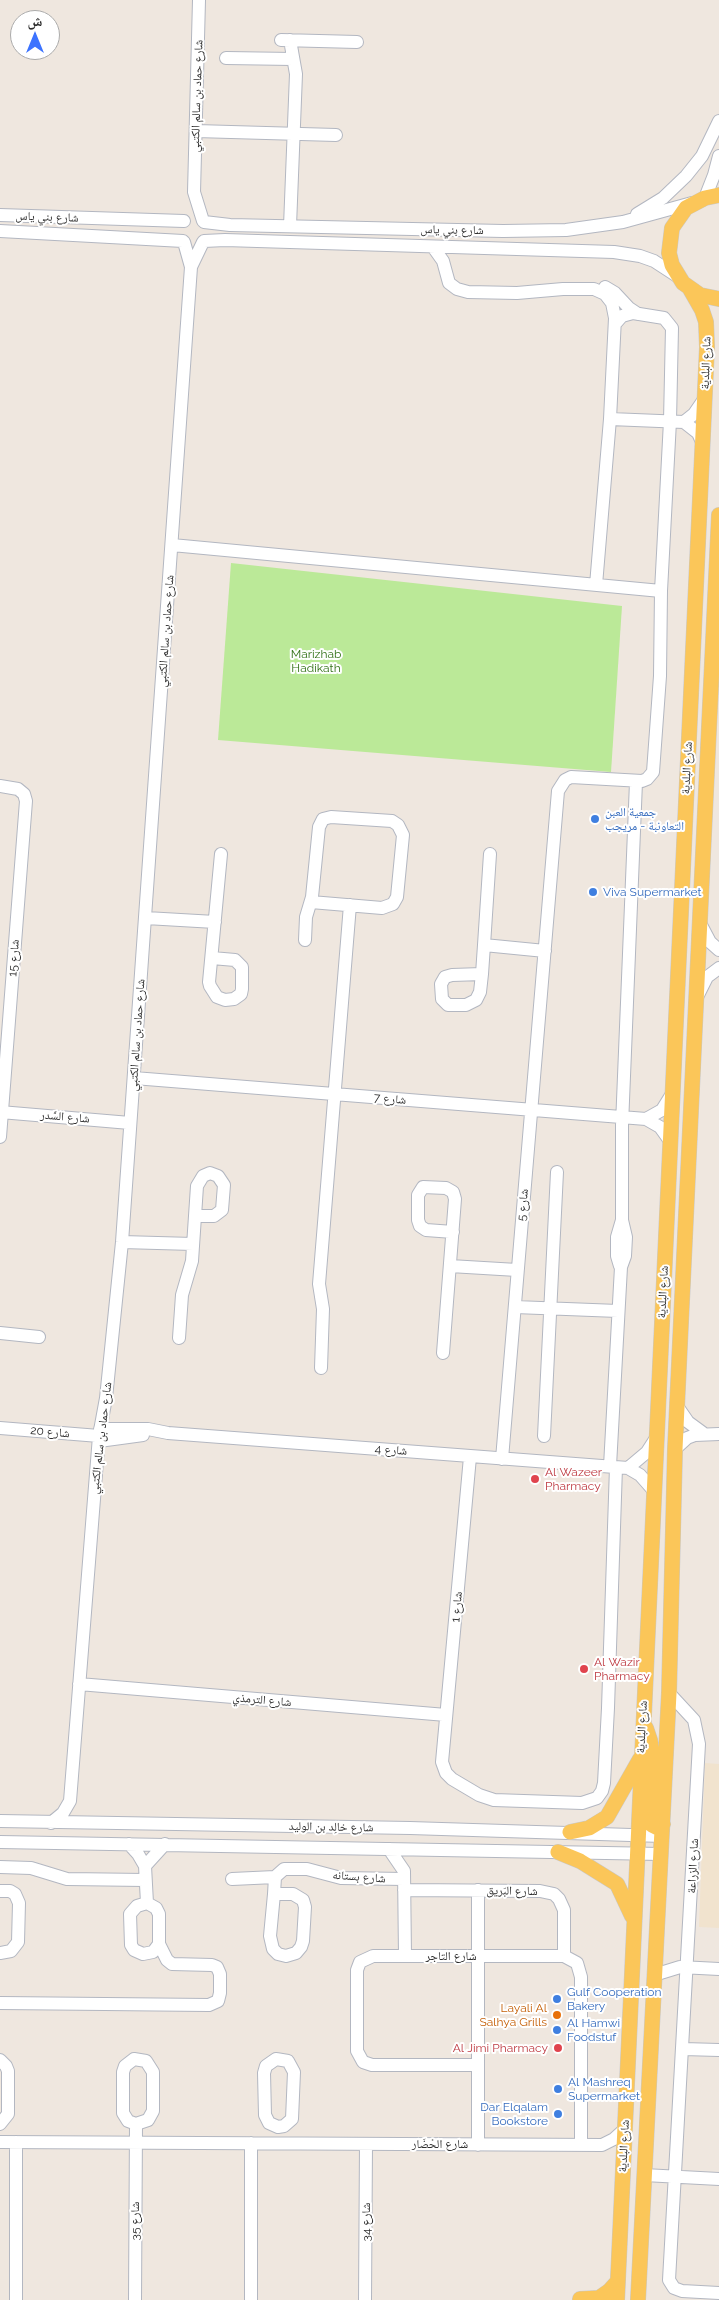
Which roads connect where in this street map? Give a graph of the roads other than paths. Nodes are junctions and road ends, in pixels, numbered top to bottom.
1 (200, 0) edge
2 (357, 42) dead end
3 (226, 58) dead end
4 (293, 59) junction
5 (719, 121) edge
6 (196, 131) junction
7 (294, 134) junction
8 (336, 134) dead end
9 (719, 156) edge
10 (194, 192) junction
11 (707, 198) edge
12 (0, 215) edge
13 (184, 221) junction
14 (204, 222) junction
15 (623, 222) junction
16 (290, 226) junction
17 (0, 231) edge
18 (183, 242) junction
19 (203, 242) junction
20 (433, 247) junction
21 (458, 248) junction
22 (445, 266) junction
23 (191, 268) junction
24 (677, 276) junction
25 (576, 288) junction
26 (690, 289) junction
27 (719, 299) edge
28 (638, 314) junction
29 (615, 324) junction
30 (705, 398) junction
31 (610, 419) junction
32 (670, 421) junction
33 (684, 422) junction
34 (703, 444) junction
35 (719, 515) edge
36 (172, 545) junction
37 (596, 585) junction
38 (662, 591) junction
39 (636, 782) junction
40 (6, 786) edge
41 (221, 854) dead end
42 (490, 854) dead end
43 (311, 902) junction
44 (350, 905) junction
45 (146, 918) junction
46 (215, 922) junction
47 (700, 923) junction
48 (305, 940) dead end
49 (484, 946) junction
50 (545, 950) junction
51 (719, 950) edge
52 (212, 958) dead end
53 (719, 968) edge
54 (482, 974) dead end
55 (696, 999) junction
56 (134, 1078) junction
57 (672, 1094) junction
58 (334, 1095) junction
59 (531, 1111) junction
60 (1, 1112) edge
61 (622, 1118) junction
62 (646, 1119) junction
63 (130, 1123) junction
64 (0, 1137) edge
65 (670, 1141) junction
66 (557, 1172) dead end
67 (195, 1216) dead end
68 (453, 1232) dead end
69 (122, 1242) junction
70 (193, 1244) junction
71 (450, 1266) junction
72 (517, 1270) junction
73 (515, 1307) junction
74 (550, 1308) junction
75 (618, 1311) junction
76 (0, 1334) edge
77 (39, 1337) dead end
78 (179, 1338) dead end
79 (443, 1353) dead end
80 (321, 1368) dead end
81 (677, 1406) junction
82 (0, 1428) edge
83 (703, 1433) junction
84 (719, 1434) edge
85 (100, 1435) junction
86 (544, 1436) dead end
87 (656, 1438) junction
88 (675, 1449) junction
89 (470, 1456) junction
90 (502, 1459) junction
91 (618, 1467) junction
92 (654, 1491) junction
93 (79, 1684) junction
94 (669, 1693) junction
95 (446, 1715) junction
96 (643, 1723) junction
97 (641, 1758) junction
98 (70, 1801) junction
99 (0, 1821) edge
100 (51, 1823) junction
101 (86, 1823) junction
102 (662, 1830) junction
103 (570, 1832) junction
104 (638, 1835) junction
105 (0, 1842) edge
106 (128, 1844) junction
107 (165, 1844) junction
108 (389, 1849) junction
109 (421, 1850) junction
110 (558, 1852) junction
111 (638, 1853) junction
112 (661, 1854) junction
113 (0, 1866) edge
114 (144, 1866) junction
115 (275, 1877) junction
116 (232, 1879) dead end
117 (145, 1880) junction
118 (404, 1880) junction
119 (478, 1890) junction
120 (0, 1891) edge
121 (274, 1894) junction
122 (147, 1903) junction
123 (635, 1922) junction
124 (159, 1944) junction
125 (0, 1953) edge
126 (405, 1956) junction
127 (478, 1956) junction
128 (564, 1956) junction
129 (688, 1966) junction
130 (719, 1968) edge
131 (654, 1975) junction
132 (0, 2003) edge
133 (683, 2049) junction
134 (719, 2050) edge
135 (0, 2060) edge
136 (477, 2065) junction
137 (0, 2124) edge
138 (136, 2124) junction
139 (278, 2127) junction
140 (625, 2129) junction
141 (0, 2142) edge
142 (16, 2142) junction
143 (136, 2143) junction
144 (251, 2143) junction
145 (278, 2144) junction
146 (366, 2144) junction
147 (478, 2145) junction
148 (581, 2145) junction
149 (602, 2145) junction
150 (623, 2164) junction
151 (644, 2175) junction
152 (675, 2177) junction
153 (719, 2179) edge
154 (618, 2281) junction
155 (719, 2293) edge
156 (580, 2299) edge
157 (16, 2300) edge
158 (134, 2300) edge
159 (251, 2300) edge
160 (365, 2300) edge
161 (617, 2300) edge
162 (638, 2300) edge

1 - 6 street, شارع حماد بن سالم الكتبي
2 - 4 street
3 - 4 street
4 - 7 street
5 - 15 street
6 - 7 street
6 - 10 street, شارع حماد بن سالم الكتبي
7 - 8 street
7 - 16 street
9 - 11 street
10 - 13 street, شارع حماد بن سالم الكتبي
10 - 14 street, شارع حماد بن سالم الكتبي
11 - 15 street, شارع بني ياس
11 - 24 main road
12 - 13 street, شارع بني ياس
13 - 14 street
13 - 18 street
14 - 16 street, شارع بني ياس
14 - 19 street
15 - 16 street, شارع بني ياس
17 - 18 street, شارع بني ياس
18 - 19 street
18 - 23 street, شارع حماد بن سالم الكتبي
19 - 20 street, شارع بني ياس
19 - 23 street, شارع حماد بن سالم الكتبي
20 - 21 street, شارع بني ياس
20 - 22 street
21 - 22 street
21 - 24 street, شارع بني ياس
22 - 25 street
23 - 36 street, شارع حماد بن سالم الكتبي
24 - 26 main road
25 - 28 street
25 - 29 street
26 - 27 main road
26 - 30 main road, شارع البلدية
28 - 29 street
28 - 32 street
29 - 31 street
30 - 33 street
30 - 34 main road, شارع البلدية
31 - 32 street
31 - 37 street
32 - 33 street
32 - 38 street
33 - 34 street
34 - 57 main road, شارع البلدية
35 - 47 main road, شارع البلدية
36 - 37 street
36 - 45 street, شارع حماد بن سالم الكتبي
37 - 38 street
38 - 39 street
39 - 50 street, شارع 5
39 - 61 street
40 - 60 street, شارع 15
41 - 46 street
42 - 49 street
43 - 44 street
43 - 44 street
43 - 48 street
44 - 58 street
45 - 46 street
45 - 56 street, شارع حماد بن سالم الكتبي
46 - 52 street
47 - 51 street
47 - 55 main road, شارع البلدية
49 - 50 street
49 - 54 street
50 - 59 street, شارع 5
53 - 55 street
55 - 81 main road, شارع البلدية
56 - 58 street, شارع 7
56 - 63 street, شارع حماد بن سالم الكتبي
57 - 62 street
57 - 65 main road, شارع البلدية
58 - 59 street, شارع 7
58 - 80 street
59 - 61 street, شارع 7
59 - 72 street, شارع 5
60 - 63 street, شارع السَّدر
60 - 64 street, شارع 15
61 - 62 street, شارع 7
61 - 75 street
62 - 65 street
63 - 69 street, شارع حماد بن سالم الكتبي
65 - 87 main road, شارع البلدية
66 - 74 street
67 - 70 street
68 - 71 street
69 - 70 street
69 - 85 street, شارع حماد بن سالم الكتبي
70 - 78 street
71 - 72 street
71 - 79 street
72 - 73 street, شارع 5
73 - 74 street
73 - 90 street, شارع 5
74 - 75 street
74 - 86 street
75 - 91 street
76 - 77 street
81 - 83 street
81 - 88 main road, شارع البلدية
82 - 85 street, شارع 20
83 - 84 street
83 - 88 street
85 - 89 street, شارع 4
85 - 93 street, شارع حماد بن سالم الكتبي
87 - 91 street
87 - 92 main road, شارع البلدية
88 - 94 main road, شارع البلدية
89 - 90 street, شارع 4
89 - 95 street, شارع 1
90 - 91 street, شارع 4
91 - 92 street
91 - 95 street, شارع 1
92 - 96 main road, شارع البلدية
93 - 95 street, شارع الترمذي
93 - 98 street, شارع حماد بن سالم الكتبي
94 - 102 main road, شارع البلدية
94 - 129 street, شارع الزراعة
96 - 97 main road, شارع البلدية
96 - 102 main road
97 - 103 main road
97 - 104 main road, شارع البلدية
98 - 100 street
98 - 101 street
99 - 100 street, شارع خالِد بن الوليد
100 - 101 street, شارع خالِد بن الوليد
101 - 103 street, شارع خالِد بن الوليد
102 - 104 street, شارع خالِد بن الوليد
102 - 112 main road, شارع البلدية
103 - 104 street, شارع خالِد بن الوليد
104 - 111 main road, شارع البلدية
105 - 106 street, شارع خالِد بن الوليد
106 - 107 street, شارع خالِد بن الوليد
106 - 114 street
107 - 108 street, شارع خالِد بن الوليد
107 - 114 street
108 - 109 street, شارع خالِد بن الوليد
108 - 118 street
109 - 110 street, شارع خالِد بن الوليد
109 - 118 street
110 - 111 street, شارع خالِد بن الوليد
110 - 123 main road
111 - 112 street, شارع خالِد بن الوليد
111 - 123 main road, شارع البلدية
112 - 131 main road, شارع البلدية
113 - 117 street
114 - 117 street
115 - 116 street, شارع بستانه
115 - 118 street, شارع بستانه
115 - 121 street
117 - 122 street
118 - 119 street, شارع البَريق
118 - 126 street
119 - 127 street
119 - 128 street, شارع البَريق
120 - 125 street
121 - 121 street
122 - 124 street
122 - 124 street
123 - 140 main road, شارع البلدية
124 - 132 street
126 - 127 street, شارع التاجر
126 - 136 street, شارع التاجر
127 - 128 street, شارع التاجر
127 - 136 street
128 - 148 street
129 - 130 street
129 - 131 street
129 - 133 street, شارع الزراعة
131 - 151 main road, شارع البلدية
133 - 134 street
133 - 152 street, شارع الزراعة
135 - 137 street
136 - 147 street
138 - 138 street
138 - 143 street, شارع 35
139 - 139 street
139 - 145 street
140 - 149 street
140 - 150 main road, شارع البلدية
141 - 142 street, شارع الحْضَار
142 - 143 street, شارع الحْضَار
142 - 157 street
143 - 144 street, شارع الحْضَار
143 - 158 street, شارع 35
144 - 145 street, شارع الحْضَار
144 - 159 street
145 - 146 street, شارع الحْضَار
146 - 147 street, شارع الحْضَار
146 - 160 street, شارع 34
147 - 148 street, شارع الحْضَار
148 - 149 street, شارع الحْضَار
149 - 150 street
150 - 154 main road, شارع البلدية
151 - 152 street
151 - 162 main road, شارع البلدية
152 - 153 street
152 - 155 street, شارع الزراعة
154 - 156 main road
154 - 161 main road, شارع البلدية

